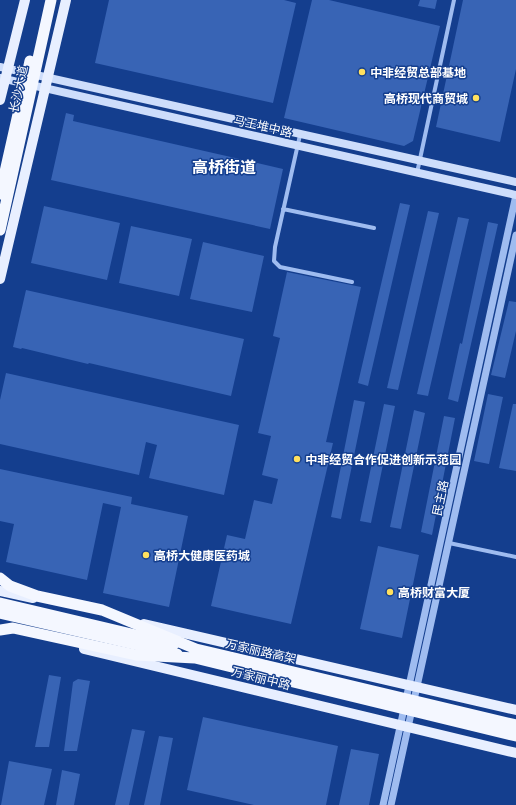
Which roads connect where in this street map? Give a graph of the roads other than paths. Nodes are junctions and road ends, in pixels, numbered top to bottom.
1 (25, 0) edge
2 (44, 0) edge
3 (51, 0) edge
4 (66, 0) edge
5 (454, 0) edge
6 (4, 68) edge
7 (47, 77) junction
8 (3, 79) edge
9 (45, 88) junction
10 (0, 100) edge
11 (300, 135) junction
12 (297, 146) junction
13 (420, 161) junction
14 (417, 173) junction
15 (516, 182) edge
16 (0, 194) edge
17 (516, 195) edge
18 (283, 209) junction
19 (374, 228) dead end
20 (0, 230) edge
21 (516, 236) edge
22 (0, 279) edge
23 (352, 282) dead end
24 (449, 543) junction
25 (516, 557) edge
26 (0, 578) edge
27 (0, 591) edge
28 (0, 603) edge
29 (0, 613) edge
30 (0, 629) edge
31 (196, 654) junction
32 (414, 686) junction
33 (516, 710) edge
34 (516, 725) edge
35 (404, 726) junction
36 (516, 736) edge
37 (516, 753) edge
38 (383, 805) edge
39 (391, 805) edge

1 - 6 main road
2 - 16 highway, 长沙大道, bridge
3 - 20 highway, 长沙大道, bridge
4 - 7 main road
5 - 13 street
6 - 7 main road, 马王堆中路
6 - 8 main road
7 - 9 main road
7 - 11 main road, 马王堆中路
8 - 9 main road, 马王堆中路
8 - 10 main road
9 - 12 main road, 马王堆中路
9 - 22 main road
11 - 12 street
11 - 13 main road, 马王堆中路
12 - 14 main road, 马王堆中路
12 - 18 street
13 - 14 street
13 - 15 main road, 马王堆中路
14 - 17 main road, 马王堆中路
17 - 32 street, 民主路
18 - 19 street
18 - 23 street
21 - 24 street, 民主路
24 - 25 street
24 - 32 street, 民主路
26 - 31 highway, bridge
27 - 32 main road
28 - 31 highway, 万家丽路高架, bridge
29 - 31 highway, 万家丽路高架, bridge
30 - 31 highway, bridge
30 - 35 main road, 万家丽中路
31 - 34 highway, 万家丽路高架, bridge
31 - 36 highway, 万家丽路高架, bridge
32 - 33 main road
32 - 35 street, 民主路
35 - 37 main road, 万家丽中路
35 - 38 street, 民主路
35 - 39 street, 民主路

